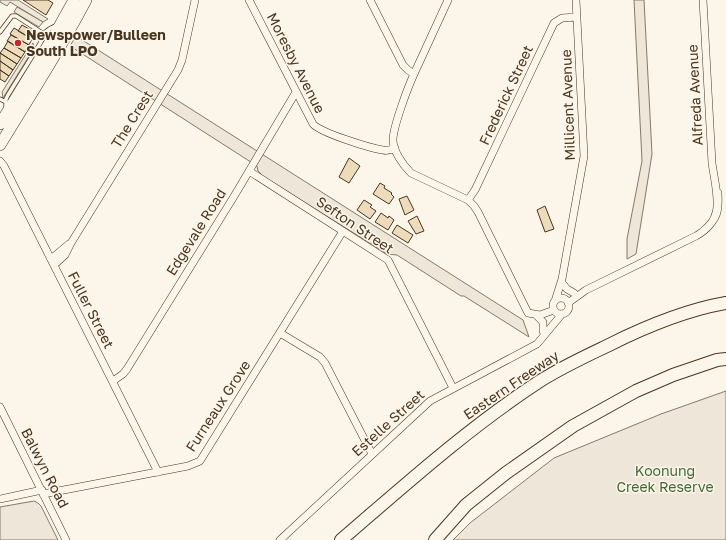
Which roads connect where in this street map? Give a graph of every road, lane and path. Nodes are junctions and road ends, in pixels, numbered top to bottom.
1 (74, 0) edge
2 (86, 0) edge
3 (195, 0) edge
4 (249, 0) edge
5 (370, 0) edge
6 (448, 0) edge
7 (576, 0) edge
8 (703, 0) edge
9 (577, 17) junction
10 (62, 23) junction
11 (0, 32) edge
12 (44, 34) junction
13 (414, 74) junction
14 (296, 92) junction
15 (0, 99) edge
16 (6, 102) junction
17 (3, 119) edge
18 (0, 145) edge
19 (395, 148) junction
20 (0, 161) edge
21 (248, 171) junction
22 (468, 200) junction
23 (343, 231) junction
24 (53, 262) junction
25 (562, 281) junction
26 (586, 290) junction
27 (574, 294) junction
28 (523, 300) junction
29 (565, 300) junction
30 (726, 303) edge
31 (556, 308) junction
32 (536, 315) junction
33 (543, 331) junction
34 (280, 333) junction
35 (530, 349) junction
36 (726, 359) edge
37 (113, 381) junction
38 (453, 388) junction
39 (0, 407) edge
40 (372, 454) junction
41 (158, 472) junction
42 (43, 492) junction
43 (0, 499) edge
44 (66, 540) edge
45 (280, 540) edge
46 (341, 540) edge
47 (435, 540) edge

1 - 10 main road
2 - 18 main road
3 - 24 street, The Crest
4 - 14 street, Moresby Avenue
5 - 13 street
6 - 13 street
7 - 9 street, Millicent Avenue
8 - 26 street, Alfreda Avenue
9 - 22 street, Frederick Street
9 - 25 street, Millicent Avenue
10 - 12 lane
10 - 17 main road
11 - 12 lane
12 - 16 lane
13 - 19 street
14 - 19 street, Moresby Avenue
14 - 21 street, Edgevale Road
15 - 16 lane
16 - 17 lane
19 - 22 street
20 - 24 street, Fuller Street
21 - 23 street, Sefton Street
21 - 37 street, Edgevale Road
22 - 28 street
23 - 34 street, Furneaux Grove
23 - 38 street, Sefton Street
24 - 37 street, Fuller Street
25 - 27 street
25 - 29 street, Millicent Avenue
25 - 31 street, Millicent Avenue
26 - 27 street
26 - 29 street
27 - 29 street
28 - 31 street
28 - 32 street
29 - 31 street
29 - 31 street
30 - 46 highway, Eastern Freeway
31 - 32 street
31 - 33 street, Estelle Street
31 - 35 street, Estelle Street
32 - 33 street
33 - 35 street, Estelle Street
34 - 40 street
34 - 41 street, Furneaux Grove
35 - 38 street, Estelle Street
36 - 47 highway
37 - 41 street, Fuller Street
38 - 40 street, Estelle Street
39 - 42 street, Balwyn Road
40 - 45 street, Estelle Street
41 - 42 street, Furneaux Grove
42 - 43 street, Furneaux Grove
42 - 44 street, Balwyn Road

